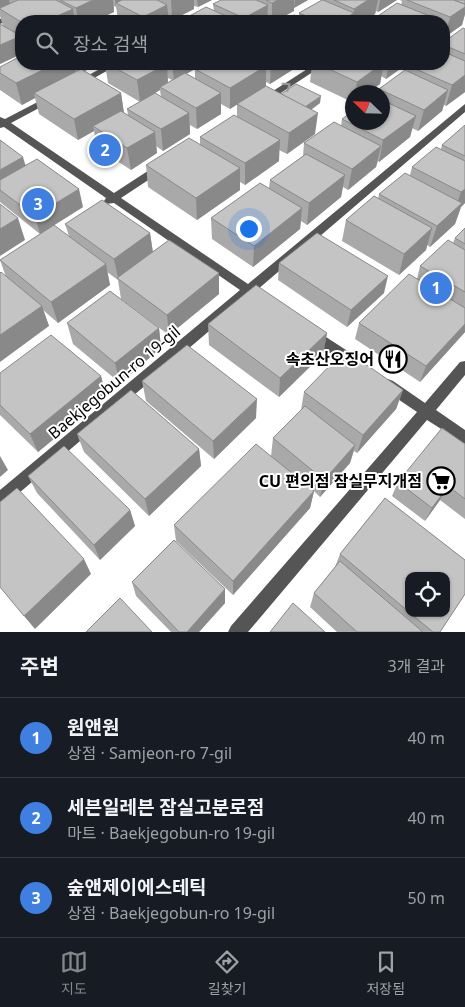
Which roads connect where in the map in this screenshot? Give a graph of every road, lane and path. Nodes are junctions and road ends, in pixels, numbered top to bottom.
1 (48, 0) edge
2 (15, 15) edge
3 (15, 15) edge
4 (0, 22) edge
5 (104, 70) edge
6 (312, 70) edge
7 (254, 107) edge
8 (465, 107) edge
9 (1, 123) edge
10 (172, 160) edge
11 (114, 198) junction
12 (98, 208) edge
13 (248, 290) junction
14 (264, 301) edge
15 (305, 328) edge
16 (465, 366) edge
17 (426, 411) junction
18 (465, 438) edge
19 (0, 500) edge
20 (236, 632) edge

1 - 2 street
3 - 4 street
5 - 9 street
7 -> 6 street
8 - 13 street, Baekjegobun-ro 19-gil
9 - 11 street
10 - 11 street
11 - 12 street
11 - 13 street
13 - 14 street
13 - 19 street, Baekjegobun-ro 19-gil
15 - 17 street
16 - 17 street
17 - 18 street
17 - 20 street

